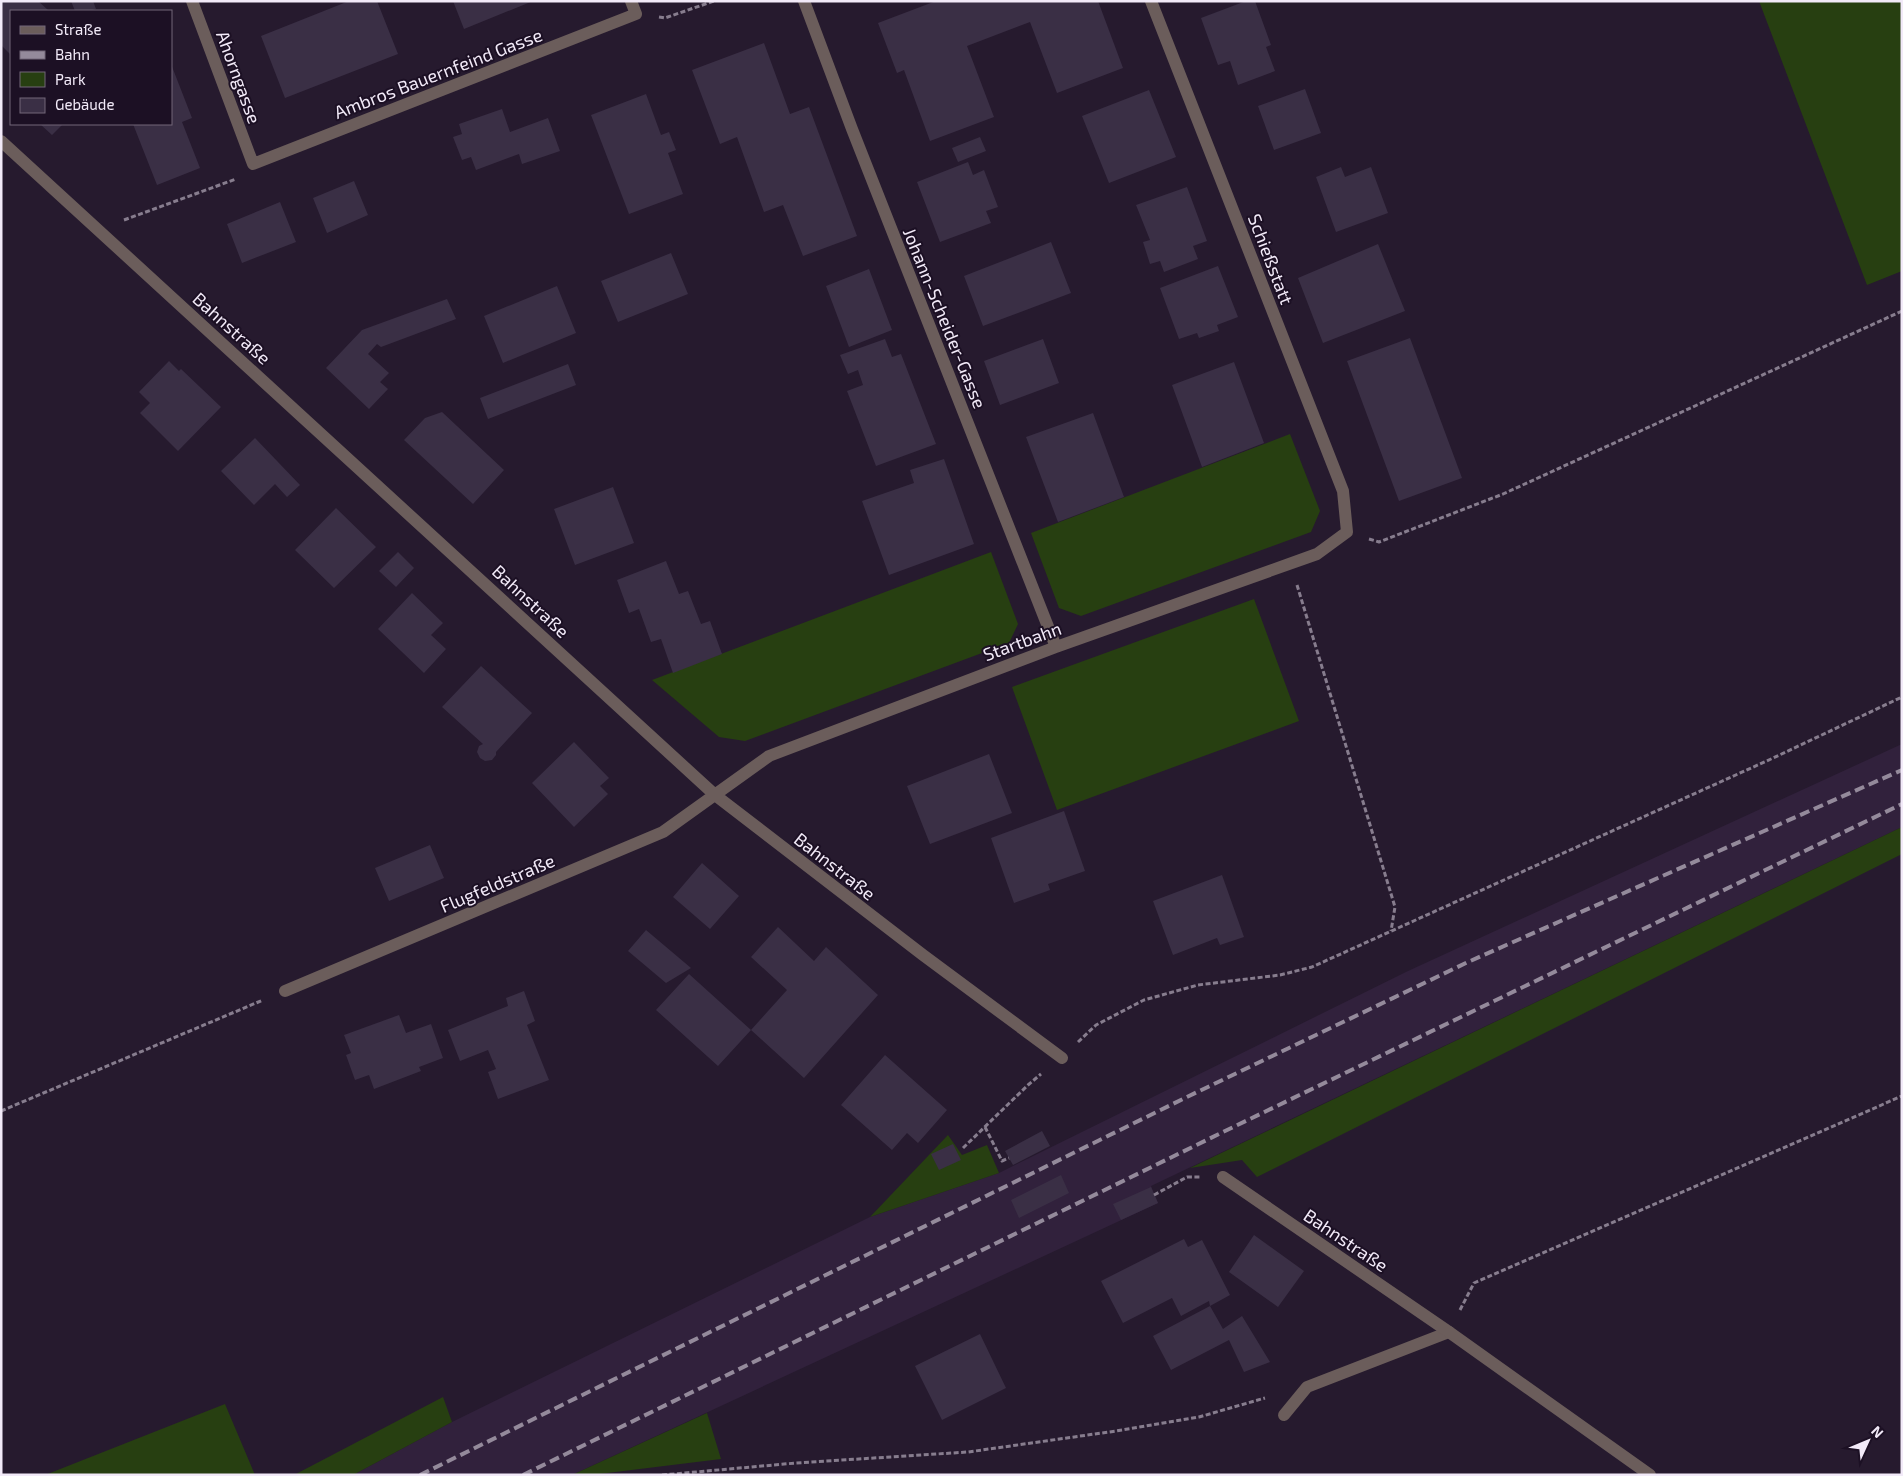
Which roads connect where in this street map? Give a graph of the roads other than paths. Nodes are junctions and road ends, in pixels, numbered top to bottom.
1 (192, 1) edge
2 (631, 1) edge
3 (804, 1) edge
4 (1151, 1) edge
5 (1, 141) edge
6 (253, 164) joint
7 (1347, 532) joint
8 (1056, 647) junction
9 (715, 795) junction
10 (285, 991) road end
11 (1062, 1058) road end
12 (1223, 1177) road end
13 (1449, 1332) junction
14 (1284, 1415) dead end
15 (1650, 1475) edge

1 - 6 street, Ahorngasse
2 - 6 street, Ambros Bauernfeind Gasse
3 - 8 street, Johann-Scheider-Gasse
4 - 7 street, Schießstatt
5 - 9 street, Bahnstraße
7 - 8 street, Startbahn
8 - 9 street, Startbahn
9 - 10 street, Flugfeldstraße
9 - 11 street, Bahnstraße
12 - 13 street, Bahnstraße
13 - 14 street
13 - 15 street, Bahnstraße

